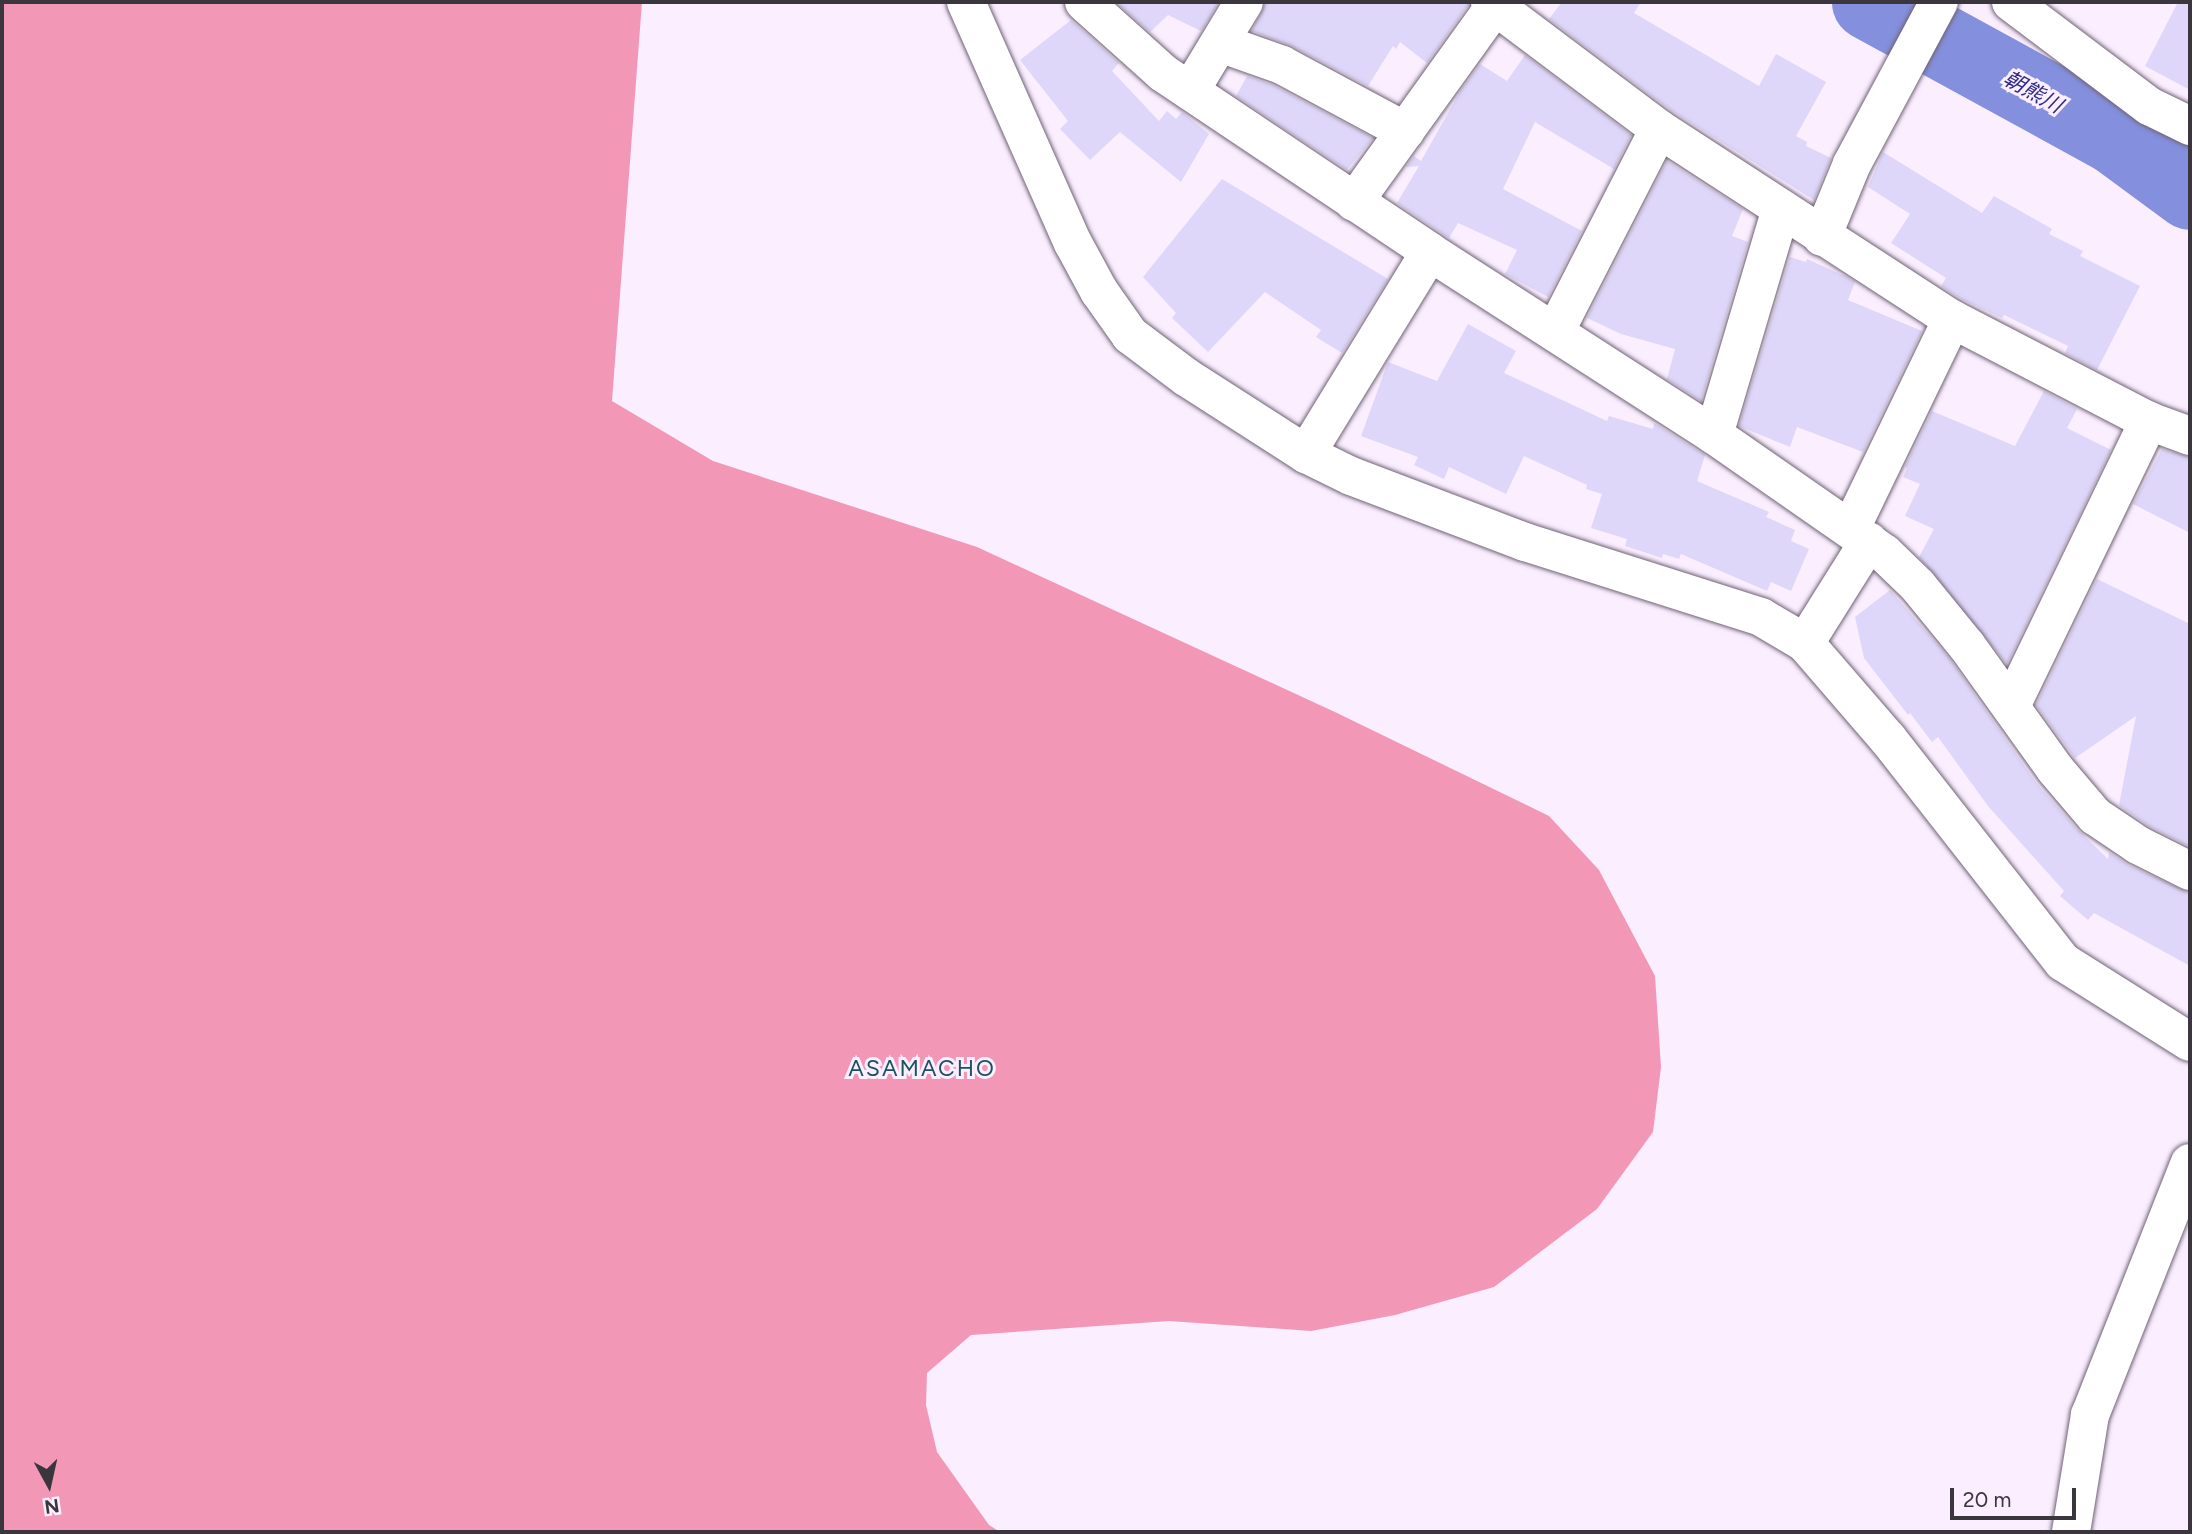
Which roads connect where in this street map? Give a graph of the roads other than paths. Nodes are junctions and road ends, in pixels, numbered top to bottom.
1 (966, 2) edge
2 (1084, 2) edge
3 (1244, 2) edge
4 (2011, 2) edge
5 (1492, 4) edge
6 (1936, 7) edge
7 (1220, 43) junction
8 (1190, 91) junction
9 (2190, 126) edge
10 (1659, 129) junction
11 (1405, 131) junction
12 (1354, 202) junction
13 (1782, 209) junction
14 (1822, 237) junction
15 (1430, 252) junction
16 (1952, 320) junction
17 (1555, 332) junction
18 (2149, 421) junction
19 (1714, 435) junction
20 (2190, 436) edge
21 (1306, 454) junction
22 (1860, 534) junction
23 (1805, 643) junction
24 (2011, 706) junction
25 (2190, 872) edge
26 (2190, 1042) edge
27 (2190, 1163) edge
28 (2071, 1532) edge

1 - 21 street
2 - 8 street
3 - 7 street
4 - 9 street
5 - 10 street
5 - 11 street
6 - 14 street
7 - 8 street
7 - 11 street
8 - 12 street
10 - 13 street
10 - 17 street
11 - 12 street
12 - 15 street
13 - 14 street
13 - 19 street
14 - 16 street
15 - 17 street
15 - 21 street
16 - 18 street
16 - 22 street
17 - 19 street
18 - 20 street
18 - 24 street
19 - 22 street
21 - 23 street
22 - 23 street
22 - 24 street
23 - 26 street
24 - 25 street
27 - 28 street

